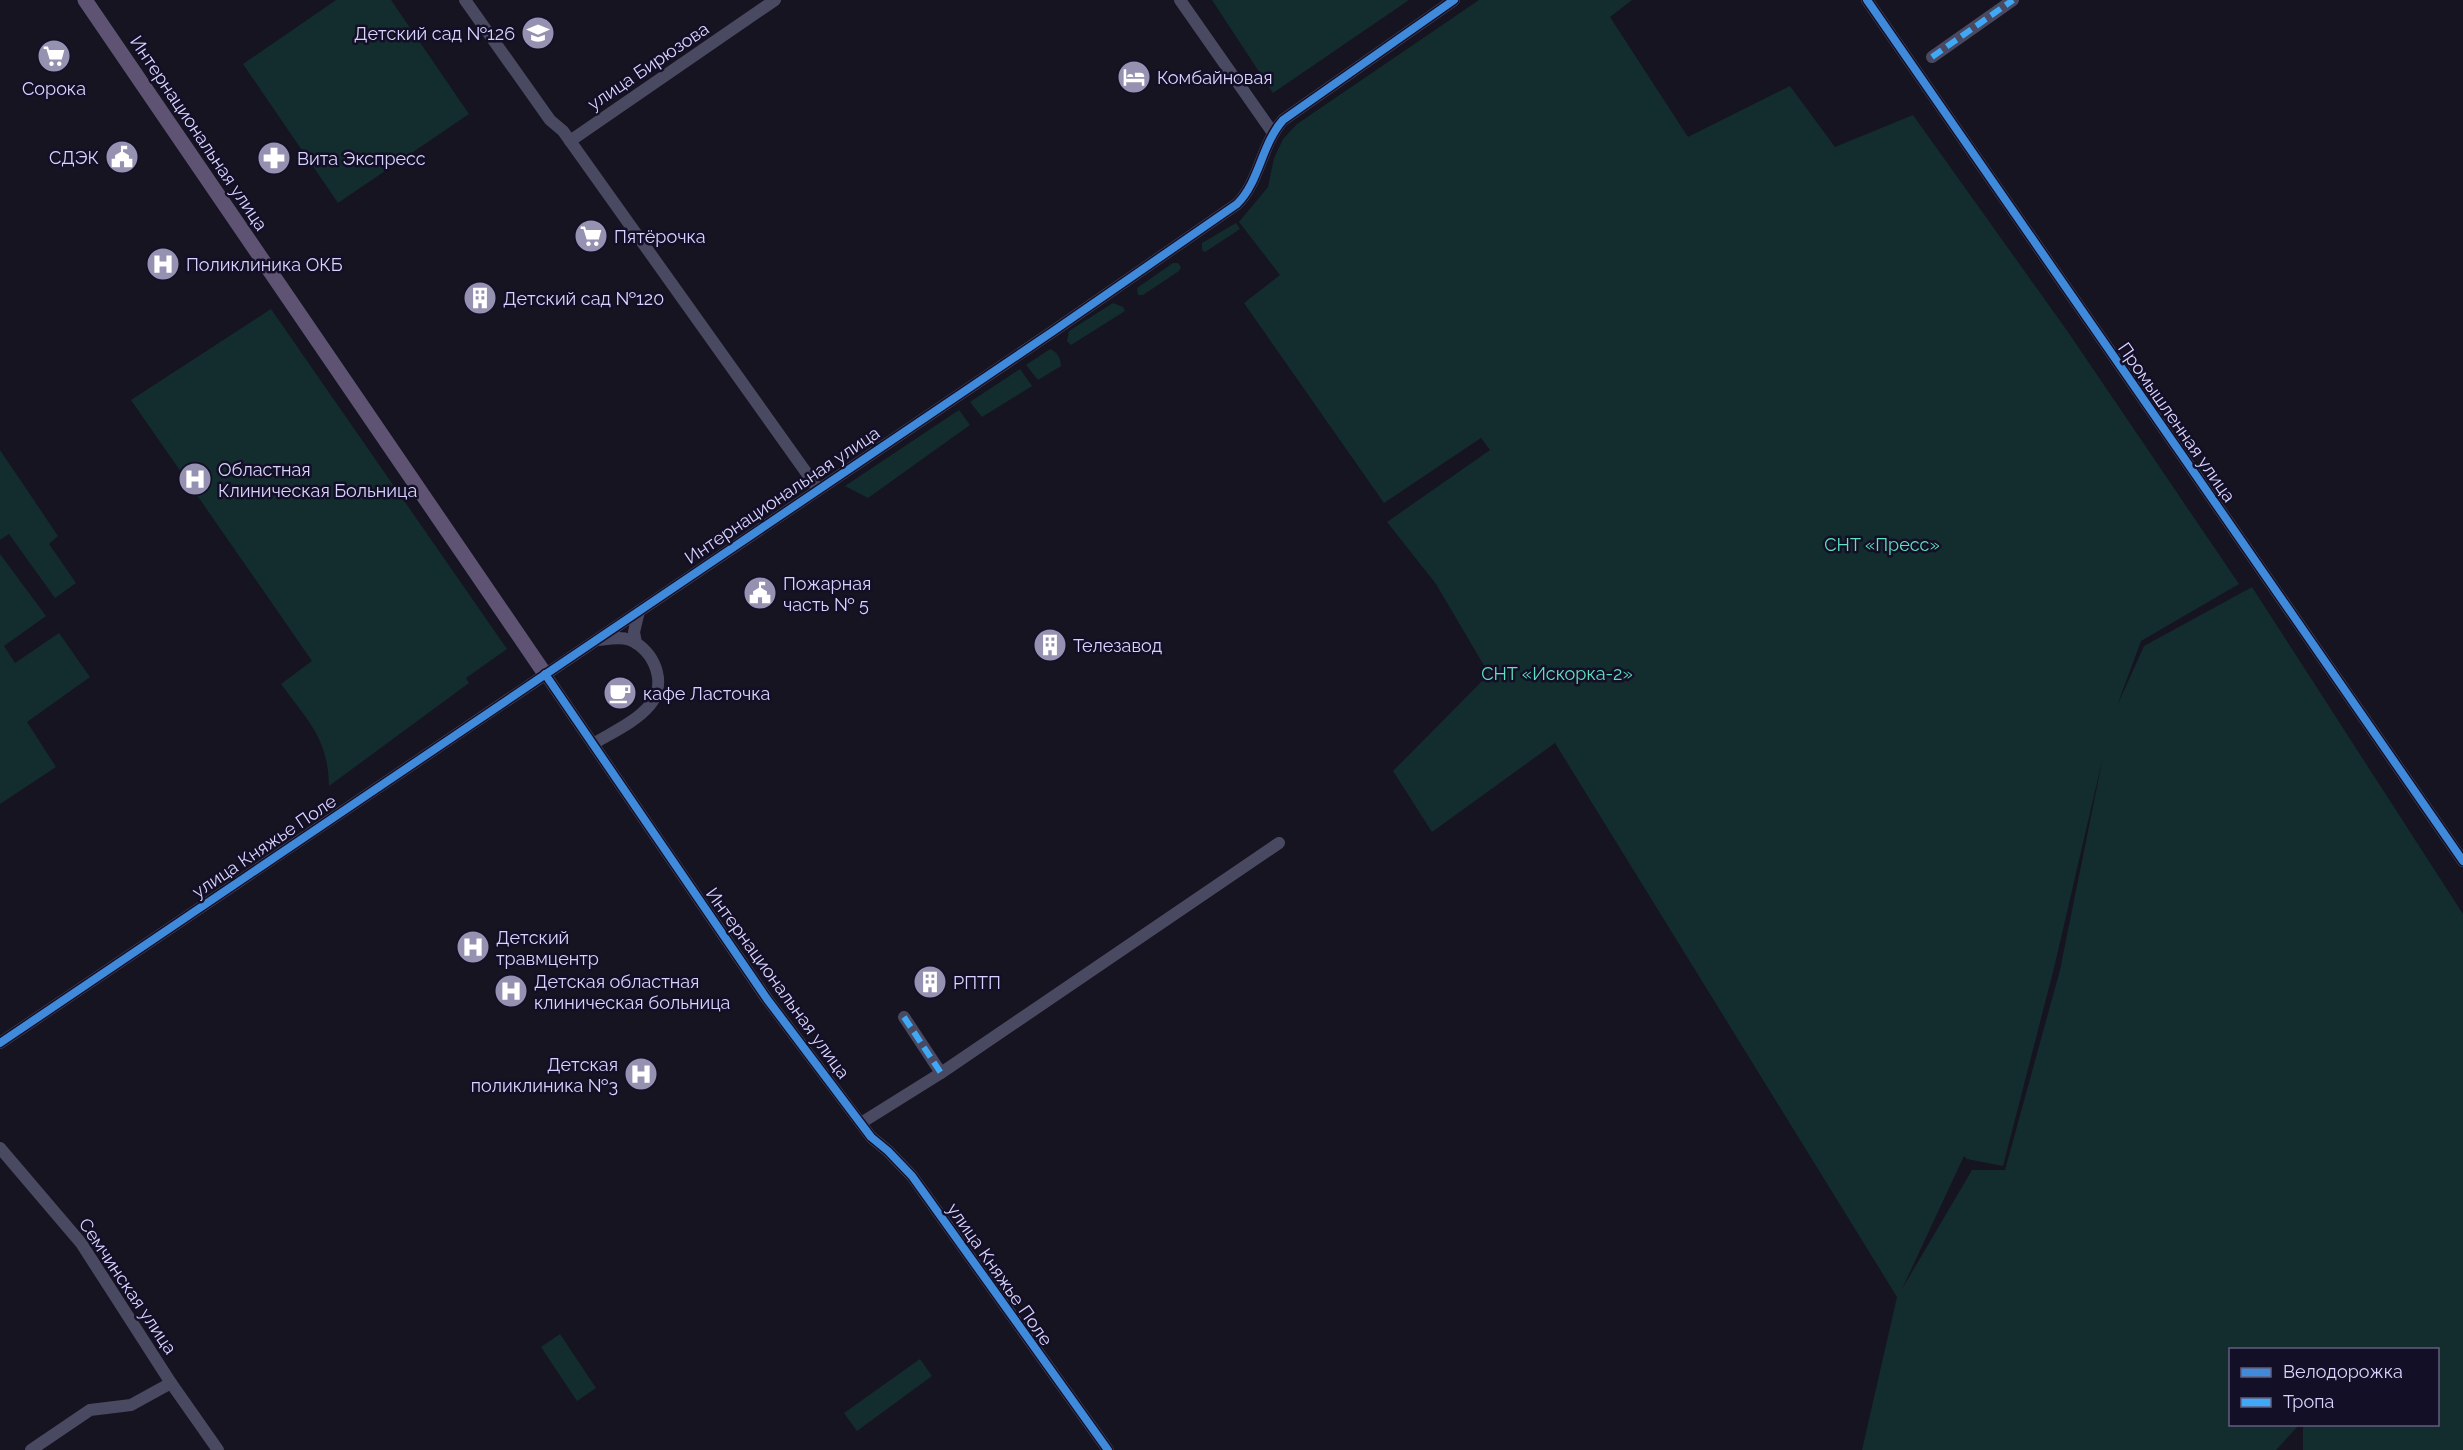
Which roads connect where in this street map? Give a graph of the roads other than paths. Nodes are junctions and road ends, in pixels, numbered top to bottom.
1 (85, 0) edge
2 (465, 0) edge
3 (776, 0) edge
4 (1180, 0) edge
5 (1454, 0) edge
6 (1867, 0) edge
7 (2013, 0) edge
8 (1932, 57) dead end
9 (1273, 133) junction
10 (570, 141) junction
11 (818, 489) junction
12 (639, 611) junction
13 (596, 640) junction
14 (636, 643) junction
15 (545, 674) junction
16 (592, 744) junction
17 (1279, 843) dead end
18 (2463, 861) edge
19 (904, 1017) dead end
20 (0, 1043) edge
21 (942, 1073) junction
22 (861, 1123) junction
23 (0, 1148) edge
24 (171, 1383) junction
25 (30, 1450) edge
26 (218, 1450) edge
27 (1108, 1450) edge

1 - 15 main road, Интернациональная улица
2 - 10 street
3 - 10 street, улица Бирюзова
4 - 9 street
5 - 9 street, Интернациональная улица
6 - 18 street, Промышленная улица
7 - 8 street
9 - 11 street, Интернациональная улица
10 - 11 street
11 - 12 street, Интернациональная улица
12 - 13 street, Интернациональная улица
12 - 14 street
13 - 14 street
13 - 15 street, Интернациональная улица
14 - 16 street
15 - 16 street, Интернациональная улица
15 - 20 street, улица Княжье Поле
16 - 22 street, Интернациональная улица
17 - 21 street
19 - 21 street
21 - 22 street
22 - 27 street, улица Княжье Поле
23 - 24 street, Семчинская улица
24 - 25 street
24 - 26 street, Семчинская улица

